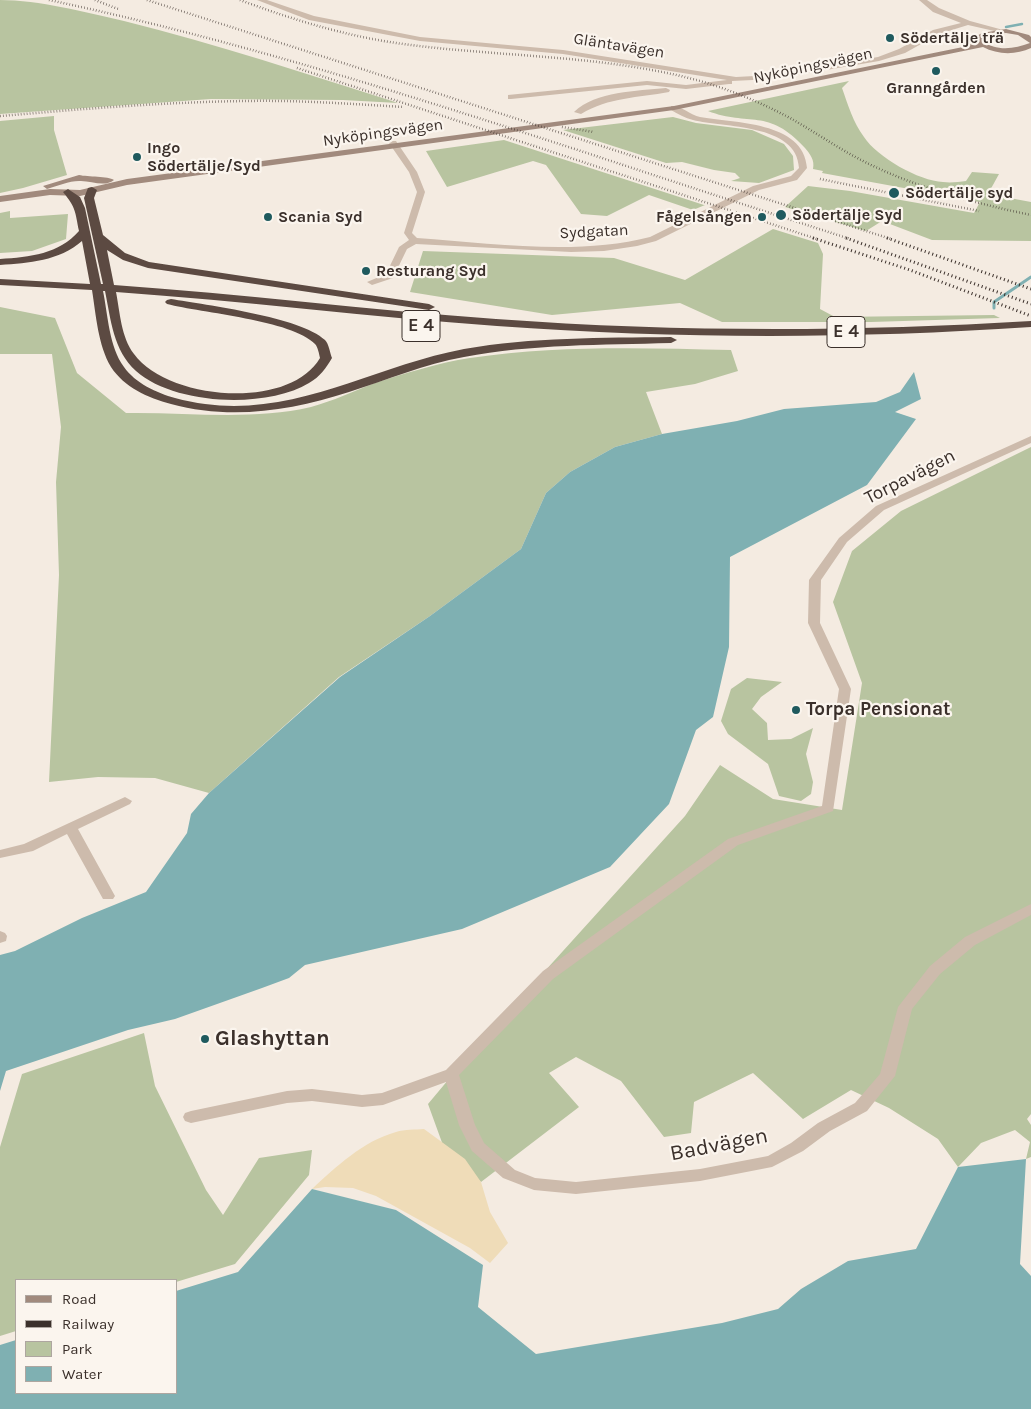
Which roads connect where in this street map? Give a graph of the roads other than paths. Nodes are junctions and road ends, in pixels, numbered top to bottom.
1 (260, 0) edge
2 (922, 0) edge
3 (968, 23) junction
4 (1002, 32) junction
5 (986, 33) junction
6 (1027, 35) edge
7 (981, 43) junction
8 (1030, 44) edge
9 (1012, 50) junction
10 (1031, 56) edge
11 (744, 79) junction
12 (671, 85) junction
13 (511, 97) dead end
14 (674, 108) junction
15 (578, 112) dead end
16 (394, 145) junction
17 (94, 186) junction
18 (64, 189) junction
19 (0, 198) edge
20 (85, 231) junction
21 (98, 236) junction
22 (414, 241) junction
23 (0, 262) edge
24 (0, 282) edge
25 (372, 282) dead end
26 (48, 289) junction
27 (0, 292) edge
28 (147, 296) junction
29 (172, 302) junction
30 (1031, 324) edge
31 (601, 328) junction
32 (1031, 334) edge
33 (671, 340) junction
34 (1031, 439) edge
35 (125, 802) dead end
36 (70, 827) junction
37 (0, 854) edge
38 (108, 896) dead end
39 (1031, 909) edge
40 (451, 1074) junction
41 (191, 1117) dead end

1 - 11 street, Gläntavägen
2 - 3 street
3 - 4 street
3 - 5 street
3 - 11 street, Gläntavägen
4 - 5 main road
4 - 6 main road
5 - 7 main road
6 - 8 main road
7 - 9 main road
7 - 14 main road, Nyköpingsvägen
8 - 9 main road
9 - 10 main road
11 - 12 street
12 - 13 street
12 - 15 street
14 - 16 main road, Nyköpingsvägen
14 - 22 street, Sydgatan
16 - 17 main road, Nyköpingsvägen
16 - 22 street
17 - 18 main road
17 - 18 main road
17 - 21 highway
18 - 19 main road
18 - 20 highway
20 - 23 highway
20 - 33 highway
21 - 29 highway
21 - 31 highway
22 - 25 street
24 - 26 highway, E 4
26 - 27 highway, E 4
26 - 28 highway, E 4
28 - 29 highway, E 4
28 - 31 highway, E 4
29 - 33 highway, E 4
30 - 31 highway, E 4
32 - 33 highway, E 4
34 - 40 street, Torpavägen
35 - 36 street
36 - 37 street
36 - 38 street
39 - 40 street, Badvägen
40 - 41 street

